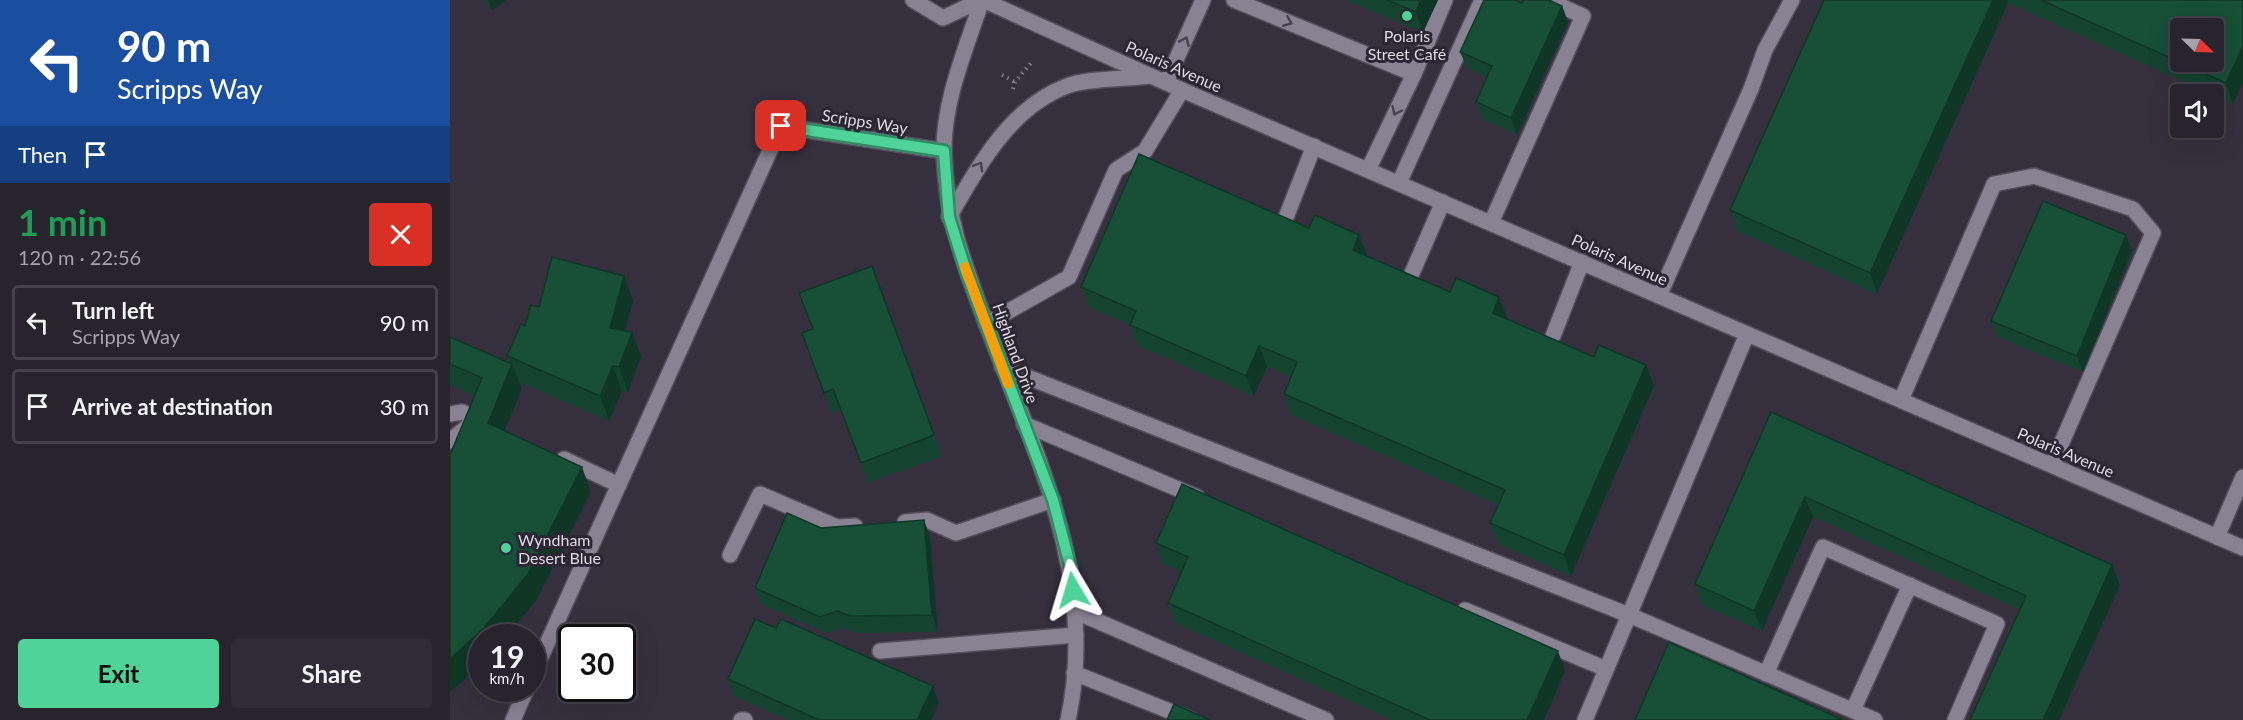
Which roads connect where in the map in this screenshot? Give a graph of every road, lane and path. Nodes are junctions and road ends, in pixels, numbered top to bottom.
1 (913, 0) edge
2 (982, 0) edge
3 (1203, 0) edge
4 (1234, 0) edge
5 (1445, 0) edge
6 (1482, 0) edge
7 (1547, 0) edge
8 (1792, 0) edge
9 (1030, 63) dead end
10 (1414, 74) junction
11 (1002, 75) dead end
12 (1159, 79) junction
13 (1015, 82) junction
14 (1182, 90) junction
15 (1011, 93) dead end
16 (1314, 146) junction
17 (944, 151) junction
18 (1368, 170) junction
19 (1399, 183) junction
20 (1443, 202) junction
21 (949, 217) junction
22 (1491, 223) junction
23 (1283, 225) edge
24 (1582, 262) junction
25 (1409, 280) edge
26 (1659, 296) junction
27 (986, 324) junction
28 (1747, 334) junction
29 (1553, 336) edge
30 (1002, 367) junction
31 (1901, 400) junction
32 (450, 414) edge
33 (1024, 424) junction
34 (450, 441) edge
35 (546, 450) edge
36 (2052, 465) junction
37 (2243, 477) edge
38 (619, 485) junction
39 (1053, 500) junction
40 (1210, 503) edge
41 (893, 523) edge
42 (871, 525) edge
43 (2217, 537) junction
44 (2243, 548) edge
45 (730, 555) dead end
46 (1910, 585) junction
47 (1452, 604) edge
48 (1074, 611) junction
49 (1629, 615) junction
50 (1076, 635) junction
51 (546, 646) edge
52 (880, 651) dead end
53 (1606, 669) junction
54 (1074, 673) junction
55 (1766, 674) junction
56 (521, 702) edge
57 (1853, 710) junction
58 (513, 720) edge
59 (1068, 720) edge
60 (1192, 720) edge
61 (1326, 720) edge
62 (1585, 720) edge
63 (1875, 720) edge
64 (1955, 720) edge

1 - 2 street
2 - 12 street, Polaris Avenue
2 - 17 street, Highland Drive
12 -> 3 street
4 -> 10 street
5 - 10 street
6 - 19 street
7 - 22 street
8 - 26 street
9 - 13 path
10 -> 18 street
11 - 13 path
12 - 14 street, Polaris Avenue
21 -> 12 street
13 - 15 path
14 - 16 street, Polaris Avenue
14 - 27 street
16 - 18 street, Polaris Avenue
16 - 23 street
17 - 21 street, Highland Drive
17 - 38 street, Scripps Way
18 - 19 street, Polaris Avenue
19 - 20 street, Polaris Avenue
20 - 22 street, Polaris Avenue
20 - 25 street
21 - 27 street, Highland Drive
22 - 24 street, Polaris Avenue
24 - 26 street, Polaris Avenue
24 - 29 street
26 - 28 street, Polaris Avenue
27 - 30 street, Highland Drive
28 - 31 street, Polaris Avenue
28 - 49 street
30 - 33 street, Highland Drive
30 - 49 street
31 - 36 street, Polaris Avenue
31 - 36 street
32 - 34 street
33 - 39 street, Highland Drive
33 - 40 street
35 - 38 street
36 - 43 street, Polaris Avenue
37 - 43 street
38 - 51 street
39 - 41 street
39 - 48 street, Highland Drive
42 - 45 street
43 - 44 street, Polaris Avenue
46 - 55 street
46 - 57 street
46 - 64 street
47 - 53 street
48 - 50 street, Highland Drive
48 - 61 street
49 - 53 street
49 - 55 street
50 - 52 street
50 - 54 street, Highland Drive
53 - 62 street
54 - 59 street, Highland Drive
54 - 60 street
55 - 57 street
56 - 58 street
57 - 63 street

